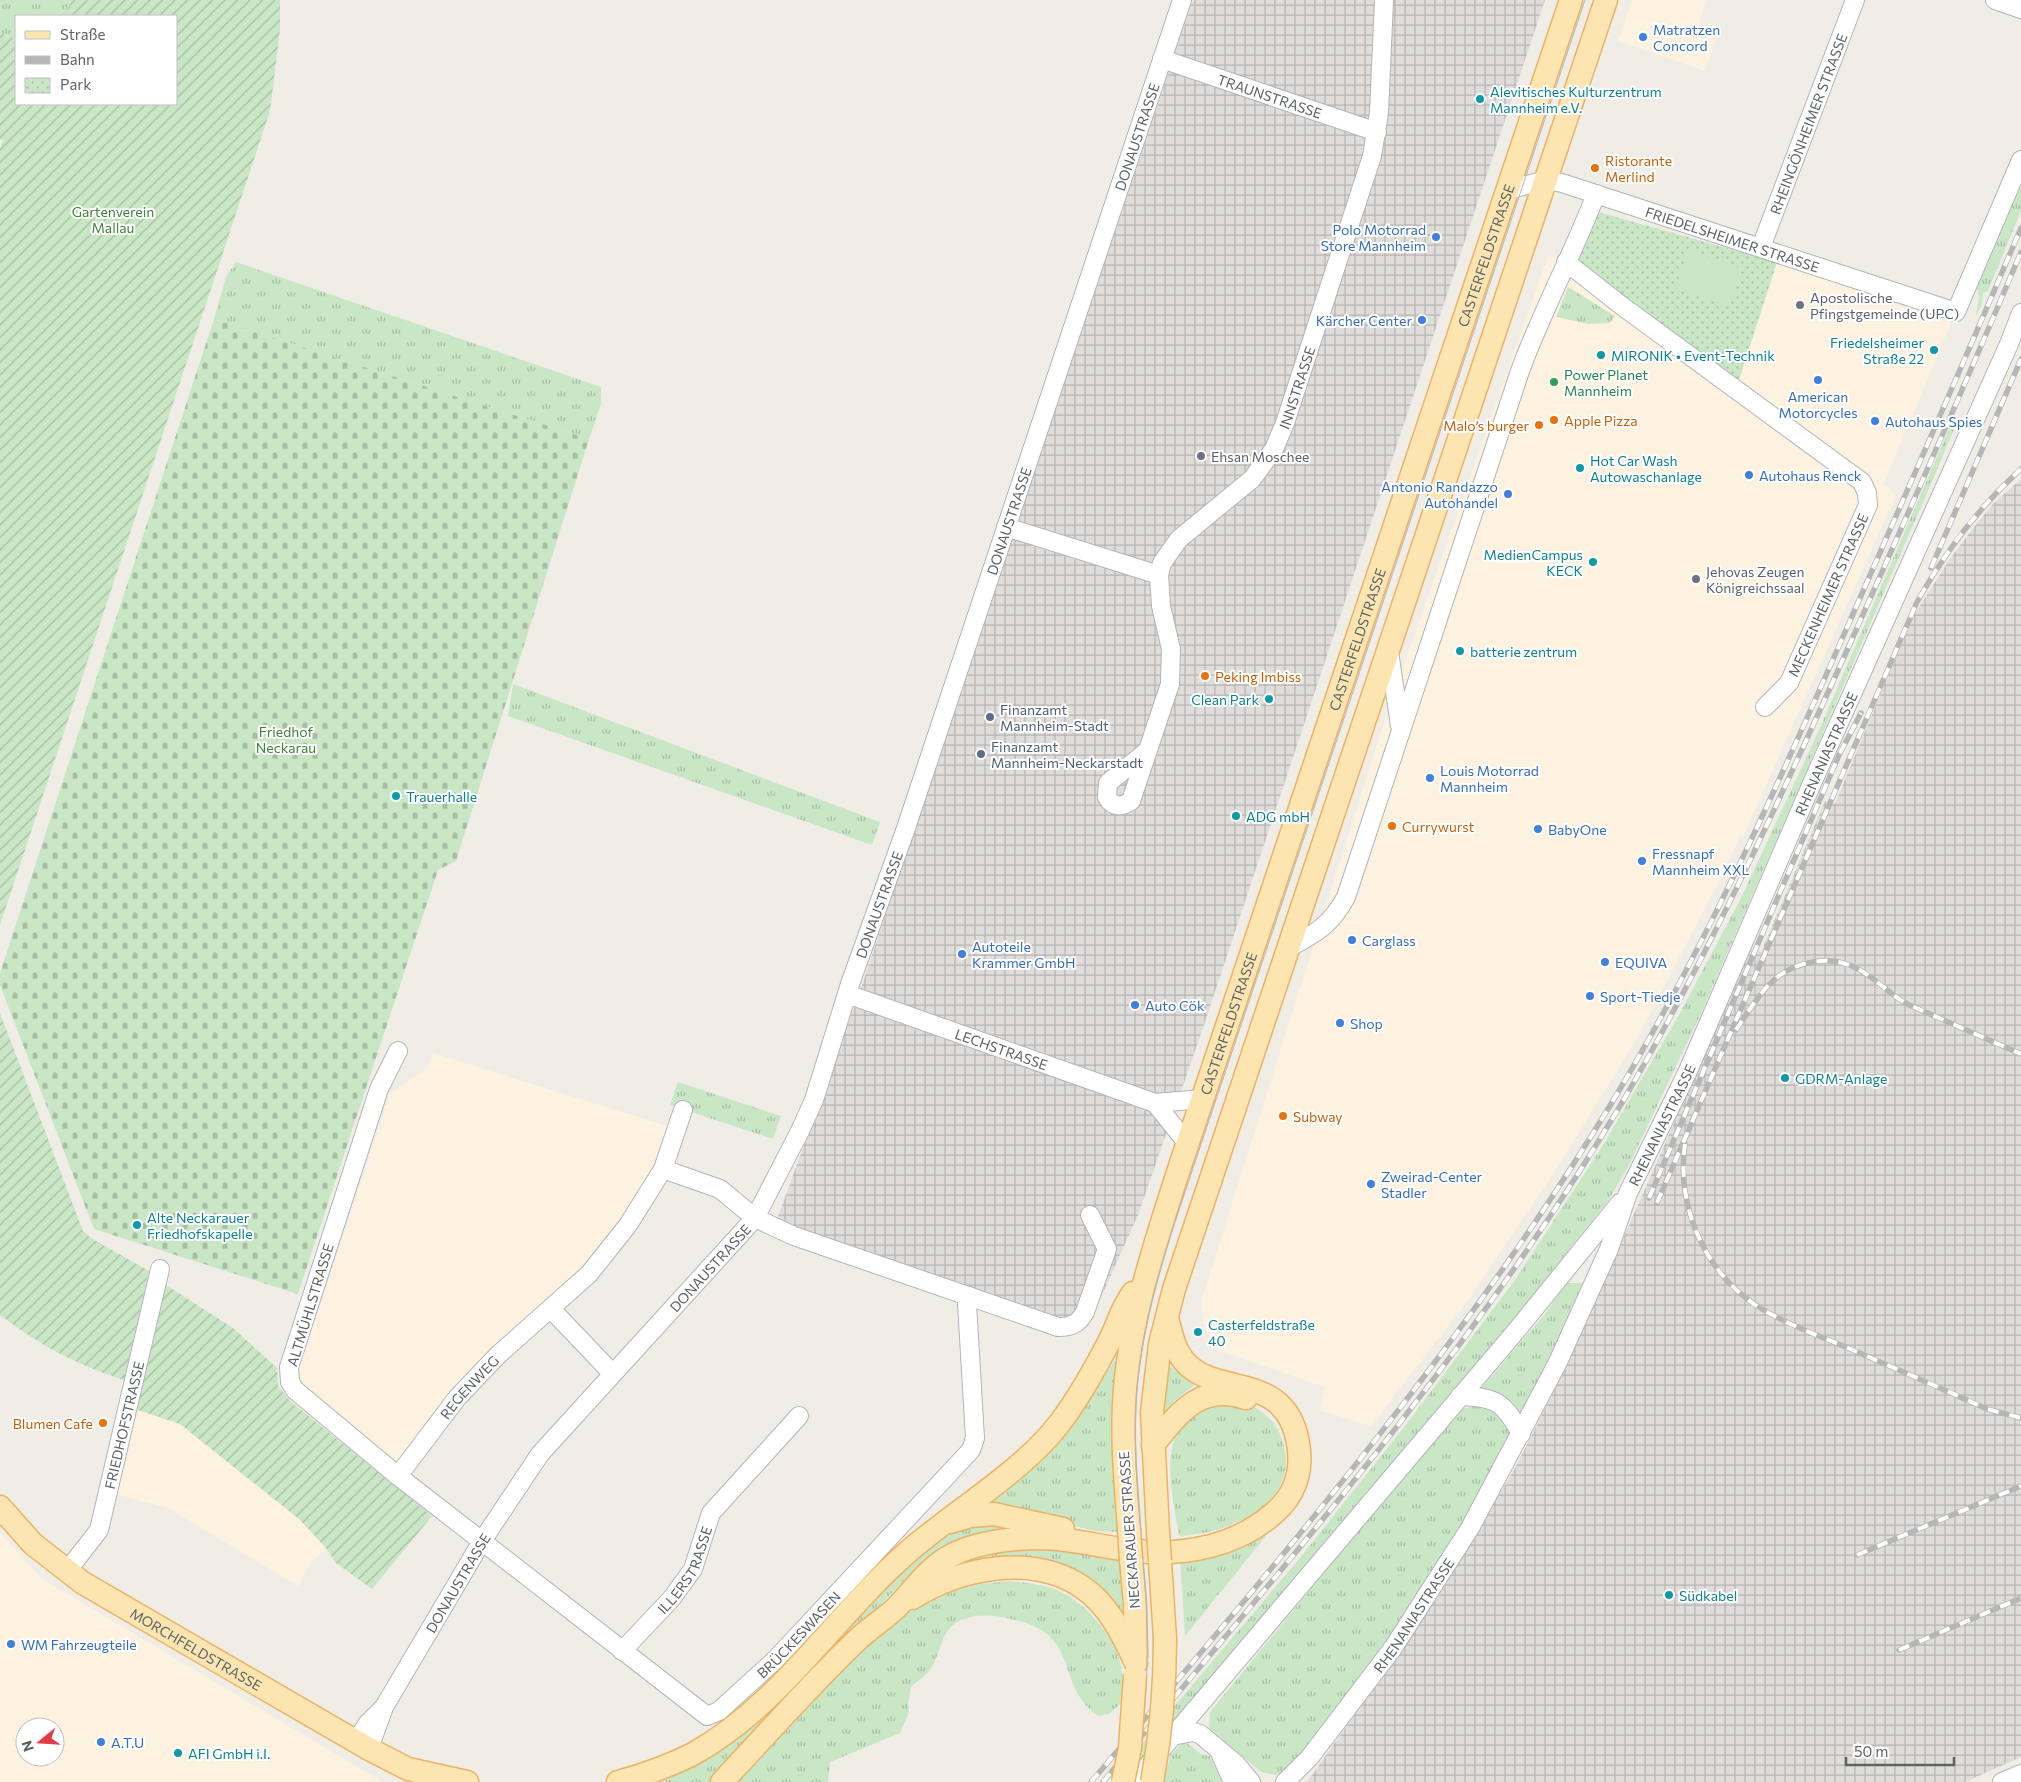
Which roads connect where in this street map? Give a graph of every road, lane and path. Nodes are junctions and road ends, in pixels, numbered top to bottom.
1 (1182, 0) edge
2 (1384, 0) edge
3 (1571, 0) edge
4 (1606, 0) edge
5 (1855, 0) edge
6 (1995, 0) edge
7 (2021, 9) edge
8 (1162, 59) junction
9 (1377, 132) junction
10 (2021, 160) edge
11 (1546, 180) junction
12 (1508, 190) junction
13 (1596, 194) junction
14 (1761, 248) junction
15 (1566, 262) junction
16 (2019, 323) edge
17 (1006, 527) junction
18 (1158, 575) junction
19 (1388, 650) junction
20 (1765, 707) dead end
21 (1401, 729) junction
22 (1146, 752) dead end
23 (1290, 947) junction
24 (847, 994) junction
25 (398, 1051) dead end
26 (1203, 1099) junction
27 (1155, 1103) junction
28 (683, 1110) dead end
29 (1187, 1143) junction
30 (663, 1169) junction
31 (1628, 1193) junction
32 (1090, 1215) dead end
33 (755, 1218) junction
34 (1591, 1238) junction
35 (1608, 1249) junction
36 (160, 1269) dead end
37 (1144, 1278) junction
38 (969, 1296) junction
39 (551, 1309) junction
40 (1166, 1317) junction
41 (612, 1374) junction
42 (1460, 1396) junction
43 (798, 1416) dead end
44 (1521, 1434) junction
45 (1153, 1445) junction
46 (398, 1476) junction
47 (0, 1507) edge
48 (942, 1525) junction
49 (482, 1541) junction
50 (67, 1571) junction
51 (896, 1607) junction
52 (622, 1651) junction
53 (1136, 1669) junction
54 (1199, 1704) junction
55 (1200, 1734) junction
56 (1172, 1736) junction
57 (362, 1745) junction
58 (1220, 1752) junction
59 (2021, 1774) edge
60 (415, 1775) edge
61 (467, 1782) edge
62 (618, 1782) edge
63 (722, 1782) edge
64 (1123, 1782) edge
65 (1134, 1782) edge
66 (1152, 1782) edge
67 (1233, 1782) edge
68 (1251, 1782) edge
69 (1285, 1782) edge
70 (2002, 1782) edge

1 - 8 street, DONAUSTRASSE
2 - 9 street, INNSTRASSE
3 - 12 main road, CASTERFELDSTRASSE
4 - 11 main road
5 - 14 street, RHEINGÖNHEIMER STRASSE
6 - 7 street
8 - 9 street, TRAUNSTRASSE
8 - 17 street, DONAUSTRASSE
9 - 18 street, INNSTRASSE
10 - 14 street, FRIEDELSHEIMER STRASSE
11 - 12 street, FRIEDELSHEIMER STRASSE
11 - 13 street, FRIEDELSHEIMER STRASSE
11 - 19 main road
12 - 26 main road, CASTERFELDSTRASSE
13 - 14 street, FRIEDELSHEIMER STRASSE
13 - 15 street
15 - 20 street, MECKENHEIMER STRASSE
15 - 21 street
16 - 31 street, RHENANIASTRASSE
17 - 18 street
17 - 24 street, DONAUSTRASSE
18 - 22 street
19 - 21 street
19 - 23 main road
21 - 23 street
23 - 40 main road
24 - 27 street, LECHSTRASSE
24 - 33 street, DONAUSTRASSE
25 - 46 street, ALTMÜHLSTRASSE
26 - 27 street, LECHSTRASSE
26 - 29 main road, CASTERFELDSTRASSE
27 - 29 street
28 - 30 street, REGENWEG
29 - 37 main road, CASTERFELDSTRASSE
30 - 33 street
30 - 39 street, REGENWEG
31 - 34 street, RHENANIASTRASSE
31 - 35 street, RHENANIASTRASSE
32 - 38 street
33 - 38 street
33 - 41 street, DONAUSTRASSE
34 - 35 street
34 - 42 street, RHENANIASTRASSE
35 - 44 street, RHENANIASTRASSE
36 - 50 street, FRIEDHOFSTRASSE
37 - 48 main road
37 - 53 main road, NECKARAUER STRASSE, bridge
38 - 52 street, BRÜCKESWASEN
39 - 41 street
39 - 46 street, REGENWEG
40 - 45 main road, NECKARAUER STRASSE
40 - 51 main road
41 - 49 street, DONAUSTRASSE
42 - 44 street
42 - 54 street, RHENANIASTRASSE
43 - 52 street, ILLERSTRASSE
44 - 69 street, RHENANIASTRASSE
45 - 48 main road
45 - 66 main road, NECKARAUER STRASSE, bridge
46 - 49 street, ALTMÜHLSTRASSE
47 - 50 main road, MORCHFELDSTRASSE
48 - 62 main road
49 - 52 street, BRÜCKESWASEN
49 - 57 street, DONAUSTRASSE
50 - 57 main road, MORCHFELDSTRASSE
51 - 53 main road
51 - 63 main road
53 - 64 main road, NECKARAUER STRASSE, bridge
54 - 55 street
54 - 56 street, RHENANIASTRASSE
55 - 56 street
55 - 58 street
56 - 65 street, RHENANIASTRASSE
57 - 60 main road, MORCHFELDSTRASSE
58 - 67 street
58 - 68 street
59 - 70 street
60 - 61 main road, MORCHFELDSTRASSE

